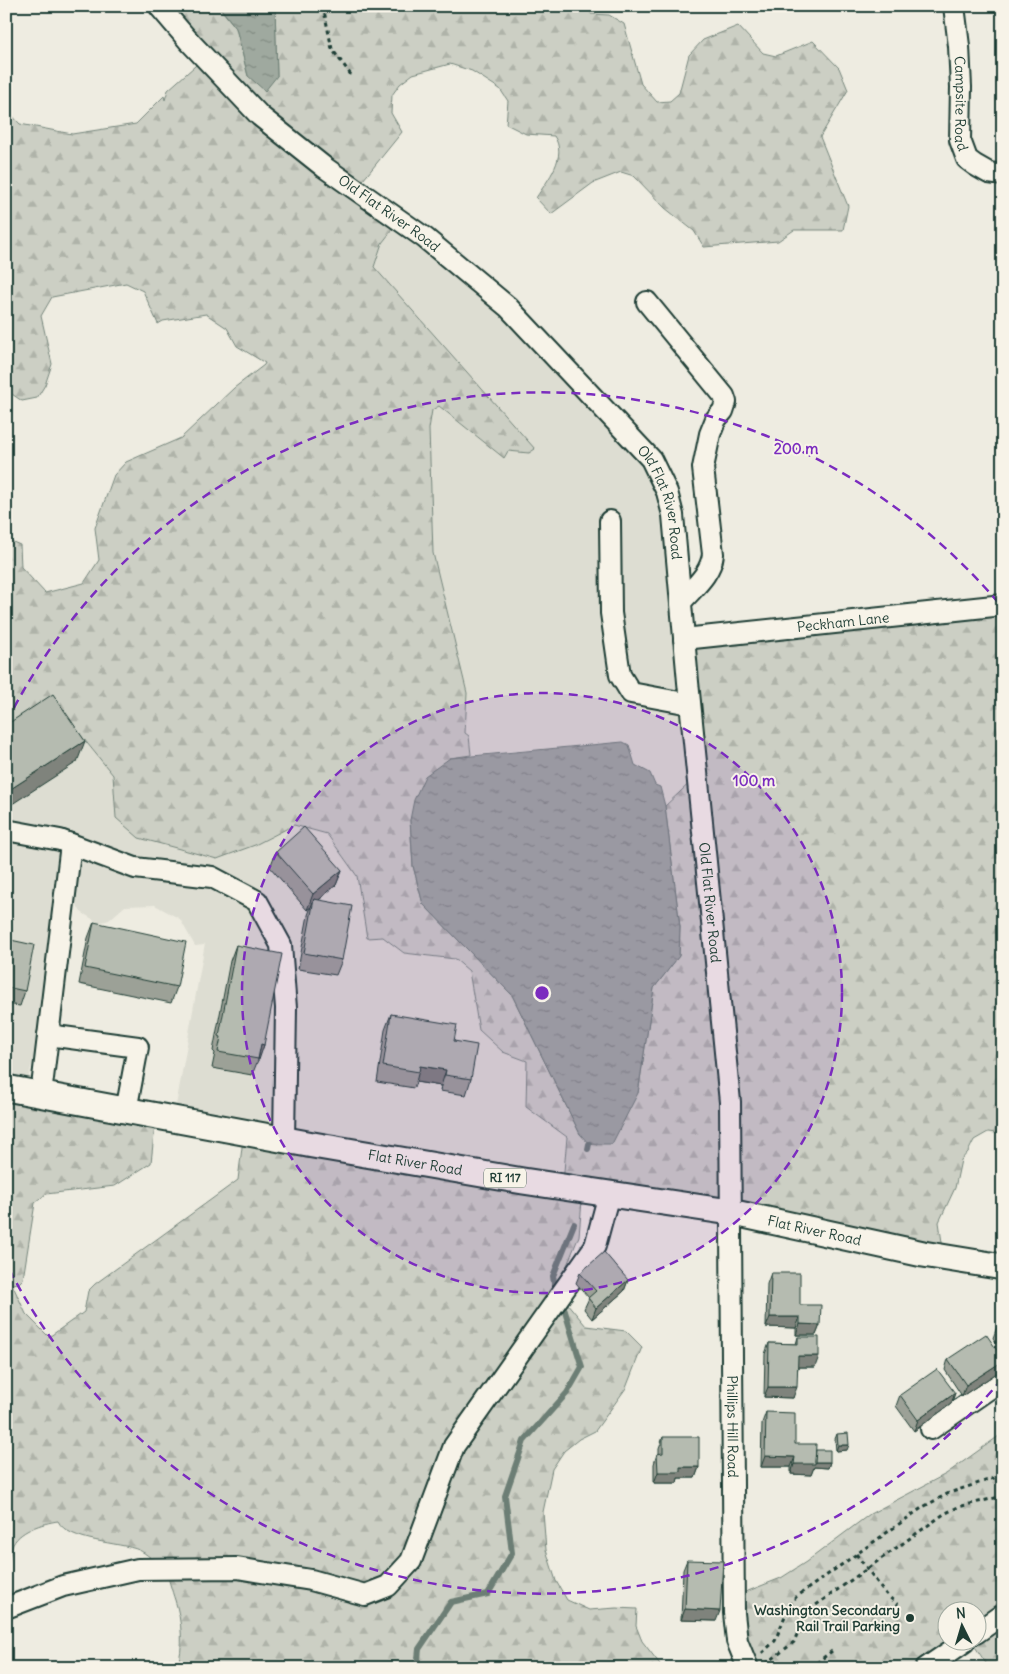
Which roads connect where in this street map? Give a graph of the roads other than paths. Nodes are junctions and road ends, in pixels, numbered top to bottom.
1 (159, 6) edge
2 (954, 6) edge
3 (1003, 175) edge
4 (647, 302) dead end
5 (610, 521) dead end
6 (681, 602) junction
7 (1003, 605) edge
8 (684, 639) junction
9 (690, 704) junction
10 (6, 830) edge
11 (71, 844) junction
12 (48, 1035) junction
13 (6, 1088) edge
14 (41, 1095) junction
15 (126, 1110) junction
16 (284, 1140) junction
17 (609, 1194) junction
18 (730, 1212) junction
19 (1003, 1266) edge
20 (1003, 1379) edge
21 (932, 1429) dead end
22 (6, 1608) edge
23 (1003, 1614) edge
24 (986, 1626) edge
25 (949, 1652) edge
26 (752, 1667) edge
27 (926, 1668) edge

1 - 6 street, Old Flat River Road
2 - 3 street, Campsite Road
4 - 6 street
5 - 9 street
6 - 8 street, Old Flat River Road
7 - 8 street, Peckham Lane
8 - 9 street, Old Flat River Road
9 - 18 street, Old Flat River Road
10 - 11 street
11 - 12 street
11 - 16 street
12 - 14 street
12 - 15 street
13 - 14 main road, Flat River Road / RI 117
14 - 15 main road, Flat River Road / RI 117
15 - 16 main road, Flat River Road / RI 117
16 - 17 main road, Flat River Road / RI 117
17 - 18 main road, Flat River Road / RI 117
17 - 22 street
18 - 19 main road, Flat River Road / RI 117
18 - 26 street, Phillips Hill Road
20 - 21 street
23 - 24 street
25 - 27 street

